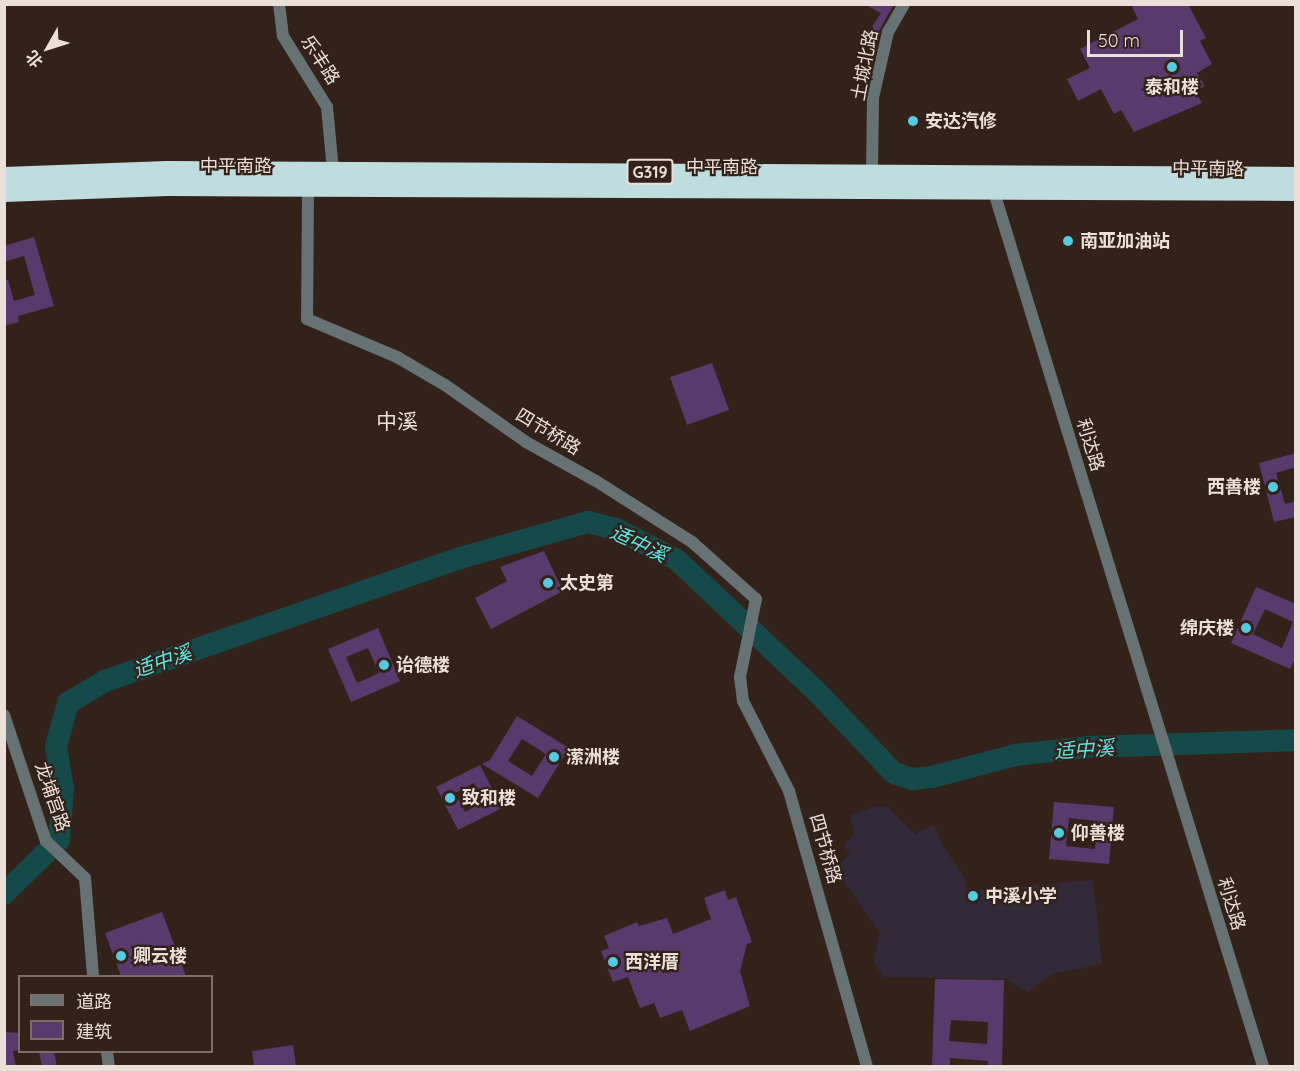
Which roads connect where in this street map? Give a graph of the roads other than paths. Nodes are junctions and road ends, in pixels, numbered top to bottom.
1 (279, 4) edge
2 (904, 4) edge
3 (333, 171) junction
4 (872, 172) junction
5 (4, 176) edge
6 (1296, 176) edge
7 (308, 187) junction
8 (993, 189) junction
9 (1296, 192) edge
10 (4, 193) edge
11 (4, 715) edge
12 (93, 975) edge
13 (867, 1066) edge
14 (1263, 1066) edge

1 - 3 street, 乐丰路
2 - 4 street, 土城北路
3 - 4 highway, G319
3 - 5 highway, G319
4 - 6 highway, G319
7 - 8 highway, 中平南路 / G319
7 - 10 highway, 中平南路 / G319
7 - 13 street, 四节桥路
8 - 9 highway, 中平南路 / G319
8 - 14 street, 利达路
11 - 12 street, 龙埔宫路

